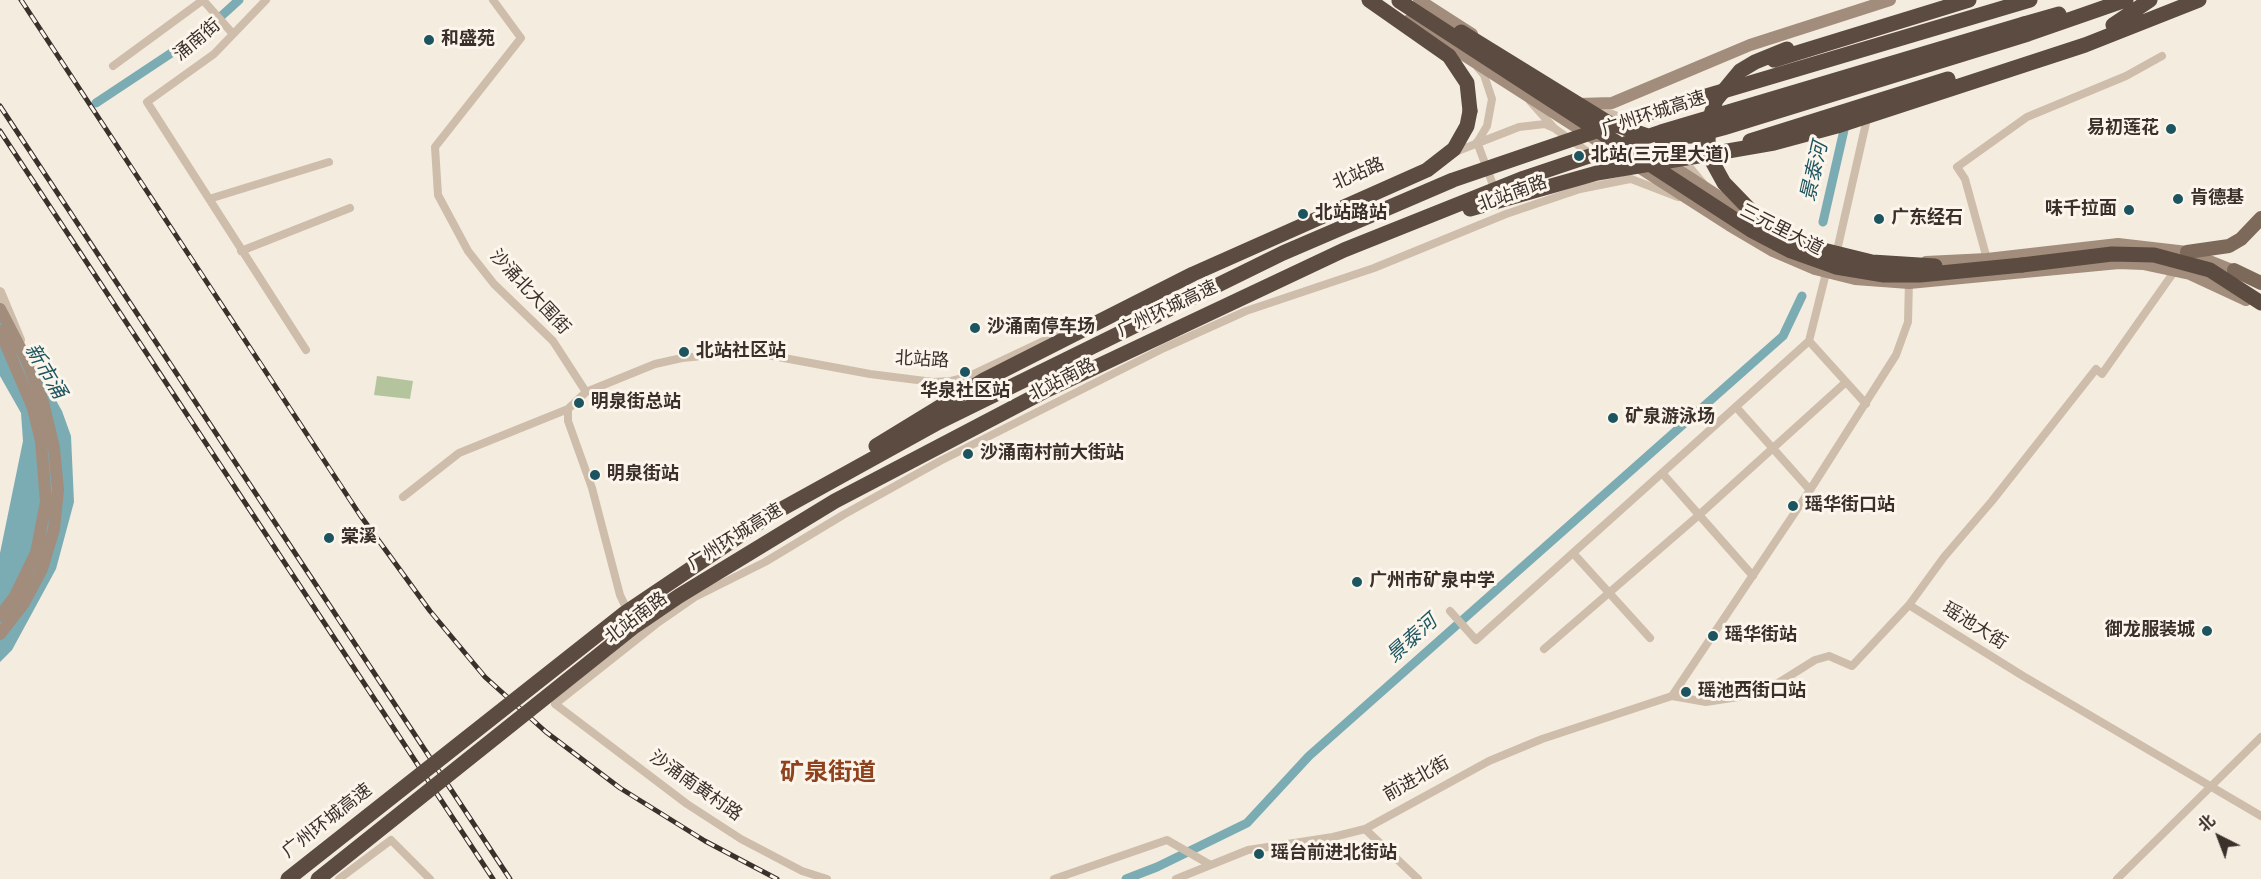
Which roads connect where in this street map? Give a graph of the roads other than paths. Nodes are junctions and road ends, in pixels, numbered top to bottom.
1 (203, 0) edge
2 (266, 0) edge
3 (493, 0) edge
4 (1368, 0) edge
5 (1377, 0) edge
6 (1419, 0) edge
7 (1890, 0) edge
8 (1940, 0) edge
9 (1969, 0) edge
10 (2030, 0) edge
11 (2106, 0) edge
12 (2126, 0) edge
13 (2150, 0) edge
14 (2199, 0) edge
15 (1398, 1) edge
16 (233, 34) junction
17 (1467, 56) junction
18 (2162, 56) dead end
19 (113, 66) dead end
20 (1522, 92) junction
21 (1579, 104) junction
22 (1649, 113) junction
23 (1866, 123) dead end
24 (1554, 128) junction
25 (1477, 142) junction
26 (1722, 152) junction
27 (329, 162) dead end
28 (1630, 179) junction
29 (209, 199) junction
30 (1691, 202) junction
31 (350, 208) dead end
32 (1504, 215) junction
33 (2261, 218) edge
34 (1344, 250) junction
35 (241, 251) junction
36 (2187, 252) junction
37 (1836, 256) junction
38 (1987, 259) junction
39 (1915, 263) junction
40 (2022, 265) junction
41 (2176, 269) junction
42 (2234, 270) joint
43 (1826, 273) junction
44 (1909, 283) junction
45 (2261, 284) edge
46 (0, 292) edge
47 (2260, 307) edge
48 (0, 309) edge
49 (0, 332) edge
50 (1809, 341) junction
51 (306, 350) dead end
52 (24, 355) junction
53 (1846, 382) junction
54 (586, 392) junction
55 (1866, 404) junction
56 (1736, 406) junction
57 (568, 410) junction
58 (1773, 448) junction
59 (1662, 473) junction
60 (1810, 490) junction
61 (403, 497) dead end
62 (1699, 515) junction
63 (769, 516) junction
64 (1573, 553) junction
65 (1753, 576) junction
66 (1609, 593) junction
67 (1909, 605) junction
68 (1450, 611) dead end
69 (0, 616) edge
70 (0, 634) edge
71 (641, 635) junction
72 (1650, 638) dead end
73 (1544, 649) dead end
74 (1672, 696) junction
75 (555, 704) joint
76 (2261, 737) edge
77 (2213, 786) junction
78 (2261, 816) edge
79 (1365, 829) junction
80 (1209, 864) junction
81 (288, 879) edge
82 (318, 879) edge
83 (339, 879) edge
84 (430, 879) edge
85 (827, 879) edge
86 (1054, 879) edge
87 (1176, 879) edge
88 (1418, 879) edge
89 (2117, 879) edge

1 - 16 street
1 - 19 street
2 - 16 street, 涌南街
3 - 54 street, 沙涌北大围街
4 - 63 highway, bridge
5 - 17 main road, 三元里大道
6 - 21 main road, 三元里大道
7 - 21 main road
8 - 40 highway, bridge
9 - 22 highway, bridge
10 - 22 highway, 广州环城高速, bridge
11 - 34 highway, 广州环城高速, bridge
12 - 15 highway, bridge
13 - 26 highway
14 - 26 highway
15 - 40 highway, bridge
16 - 29 street, 涌南街
17 - 20 main road, 三元里大道
17 - 25 street
18 - 38 street
20 - 24 street
20 - 30 main road, 三元里大道
21 - 37 main road, 三元里大道
22 - 63 highway, 广州环城高速, bridge
23 - 37 street
24 - 25 street, 北站路
24 - 28 street
25 - 32 street
25 - 54 street, 北站路
26 - 34 highway, bridge
27 - 29 street
28 - 30 street
28 - 32 street, 北站南路
29 - 35 street
30 - 43 main road, 三元里大道
31 - 35 street
32 - 71 street, 北站南路
33 - 36 main road
34 - 82 highway, 广州环城高速, bridge
35 - 51 street
36 - 38 main road, 三元里大道
36 - 42 main road, 三元里大道
37 - 39 main road, 三元里大道
38 - 39 main road, 三元里大道
39 - 44 street
40 - 47 highway
41 - 44 main road, 三元里大道
41 - 47 main road, 三元里大道
41 - 67 street
42 - 45 main road
43 - 44 main road, 三元里大道
43 - 50 street
44 - 55 street
46 - 52 street
48 - 52 main road
49 - 69 main road
50 - 53 street
50 - 56 street
52 - 70 main road
53 - 55 street
53 - 58 street
54 - 57 street, 北站路
55 - 60 street
56 - 58 street
56 - 59 street
57 - 61 street
57 - 71 street
58 - 60 street
58 - 62 street
59 - 62 street
59 - 64 street
60 - 65 street
62 - 65 street
62 - 66 street
63 - 81 highway, 广州环城高速, bridge
64 - 66 street
64 - 68 street
65 - 74 street
66 - 72 street
66 - 73 street
67 - 74 street
67 - 77 street, 瑶池大街
71 - 75 street, 北站南路
74 - 79 street, 前进北街
75 - 85 street, 沙涌南黄村路
76 - 77 street
77 - 78 street, 瑶池大街
77 - 89 street
79 - 80 street, 前进北街
79 - 88 street
80 - 86 street
80 - 87 street, 前进北街
83 - 84 street

